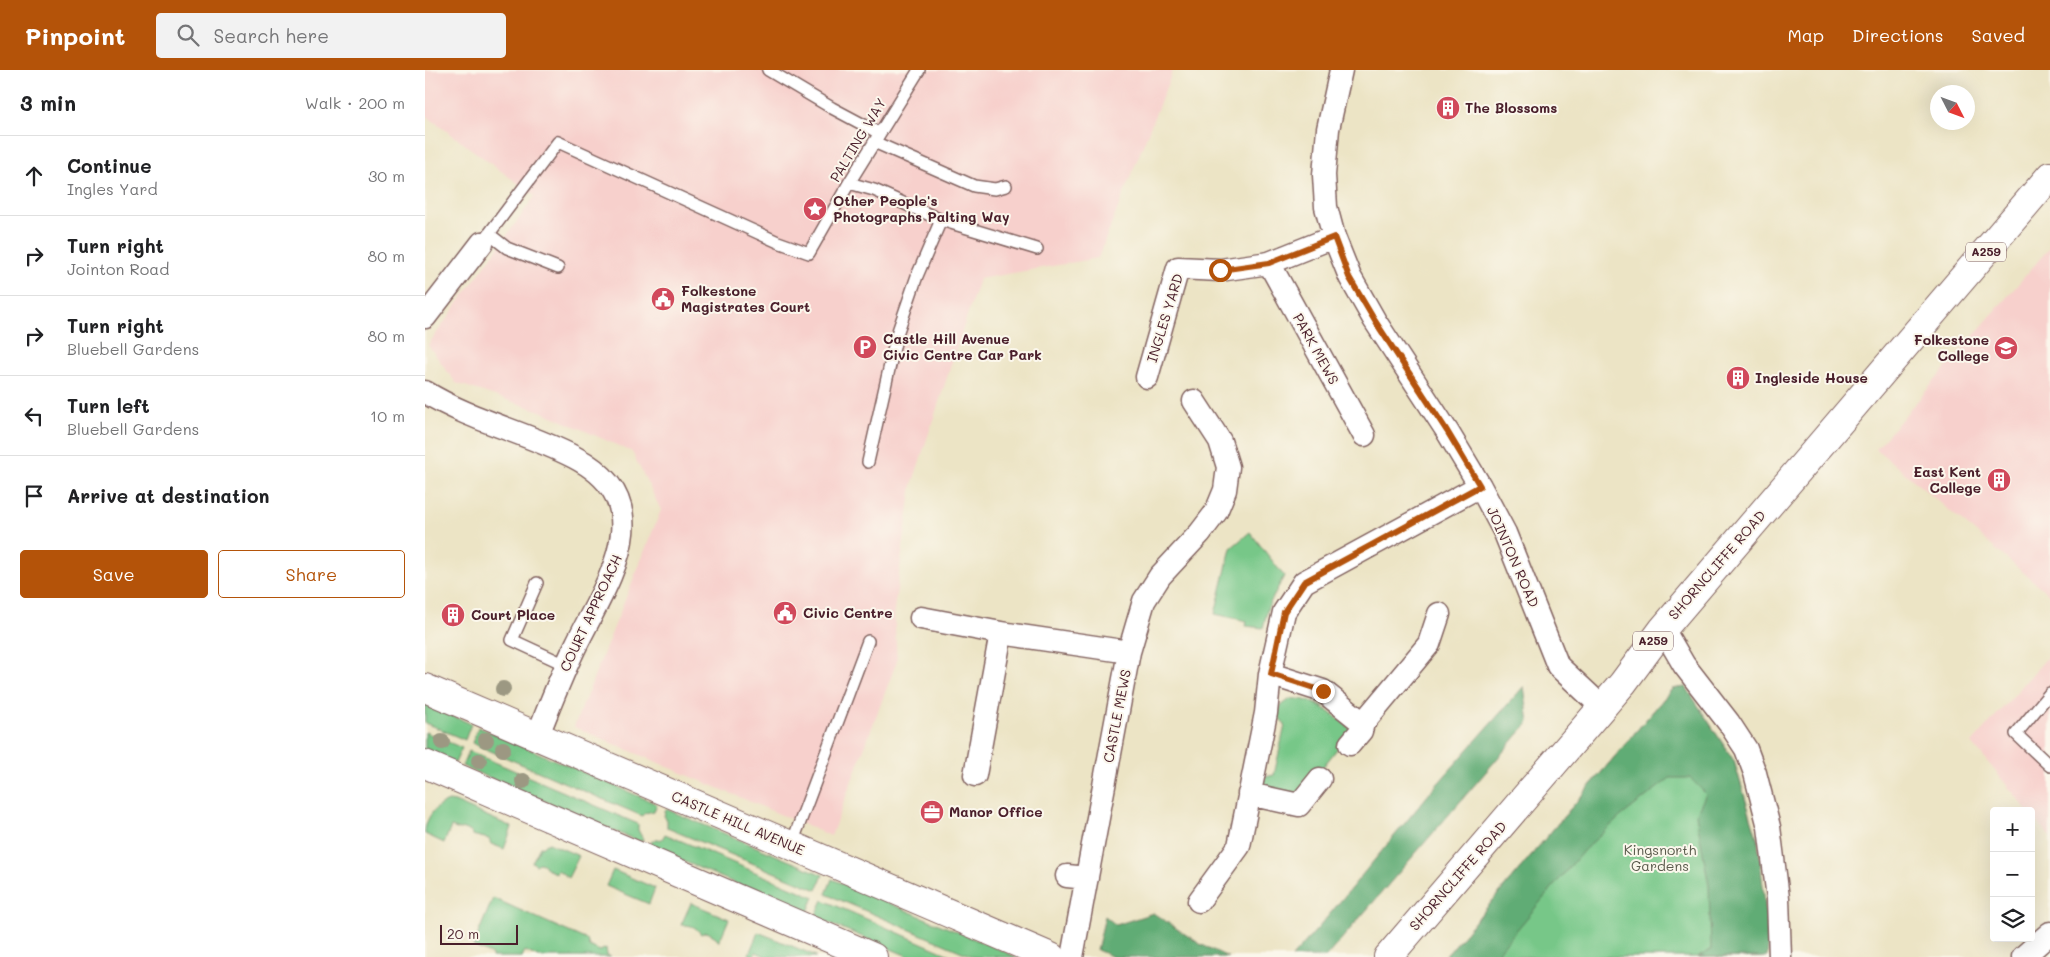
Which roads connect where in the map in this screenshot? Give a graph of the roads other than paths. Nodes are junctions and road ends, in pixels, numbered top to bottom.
1 (768, 70) edge
2 (919, 70) edge
3 (1341, 70) edge
4 (877, 137) junction
5 (2050, 176) edge
6 (849, 183) junction
7 (1006, 186) dead end
8 (941, 220) junction
9 (1334, 237) junction
10 (485, 238) junction
11 (1037, 249) dead end
12 (1269, 263) junction
13 (558, 268) dead end
14 (425, 317) edge
15 (1147, 377) dead end
16 (425, 392) edge
17 (1194, 401) dead end
18 (1364, 435) dead end
19 (868, 462) dead end
20 (1480, 486) junction
21 (537, 583) dead end
22 (1439, 614) dead end
23 (921, 618) dead end
24 (1663, 629) junction
25 (1001, 633) junction
26 (868, 641) dead end
27 (1129, 652) junction
28 (566, 665) junction
29 (1271, 674) junction
30 (425, 688) edge
31 (2050, 693) edge
32 (1603, 707) junction
33 (1363, 723) junction
34 (537, 737) junction
35 (1350, 744) dead end
36 (2050, 766) edge
37 (426, 767) edge
38 (975, 775) dead end
39 (1321, 779) dead end
40 (1249, 794) junction
41 (791, 846) junction
42 (1199, 901) dead end
43 (2050, 933) edge
44 (873, 957) edge
45 (1051, 957) edge
46 (1072, 957) edge
47 (1388, 957) edge
48 (1780, 957) edge
49 (2023, 957) edge

1 - 4 lane
2 - 4 lane, PALTING WAY
3 - 9 street, JOINTON ROAD
4 - 6 lane, PALTING WAY
4 - 7 lane
5 - 24 main road, SHORNCLIFFE ROAD / A259
6 - 8 lane
6 - 10 lane, PALTING WAY
8 - 11 lane
8 - 19 lane
9 - 12 street, INGLES YARD
9 - 20 street, JOINTON ROAD
10 - 13 lane
10 - 14 street
12 - 15 street, INGLES YARD
12 - 18 street, PARK MEWS
16 - 28 street, COURT APPROACH
17 - 27 street
20 - 29 street
20 - 32 street, JOINTON ROAD
21 - 28 lane
22 - 33 street
23 - 25 street, CASTLE MEWS
24 - 32 main road, SHORNCLIFFE ROAD / A259
24 - 48 street
25 - 27 street, CASTLE MEWS
25 - 38 street
26 - 41 lane
27 - 46 street, CASTLE MEWS
28 - 34 street, COURT APPROACH
29 - 33 street
29 - 40 street
30 - 34 main road, CASTLE HILL AVENUE
31 - 36 lane
32 - 47 main road, SHORNCLIFFE ROAD / A259
33 - 35 street
34 - 41 main road, CASTLE HILL AVENUE
37 - 44 main road
39 - 40 street
40 - 42 street
41 - 45 main road, CASTLE HILL AVENUE
43 - 49 street

